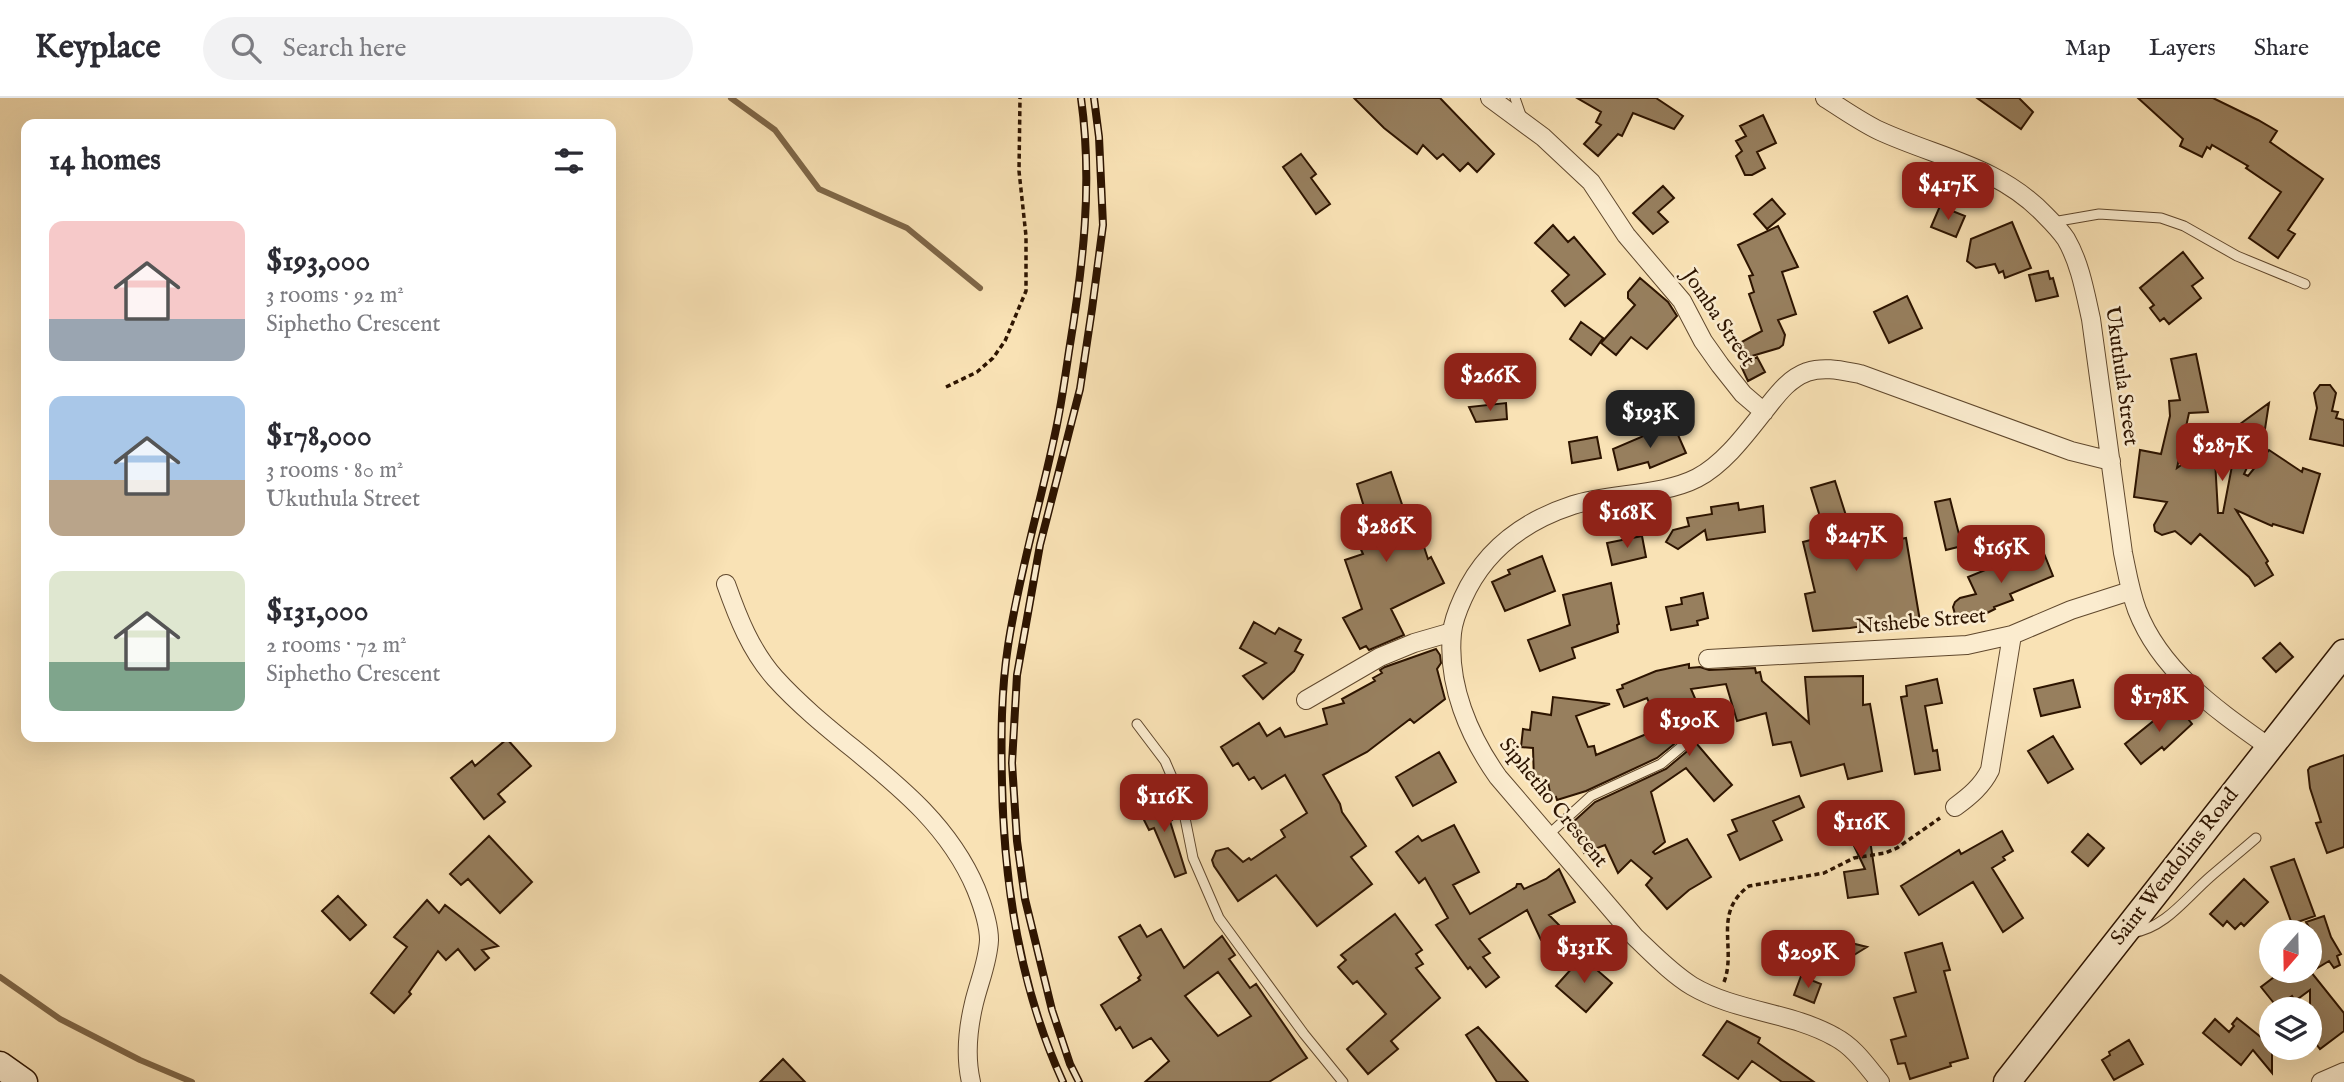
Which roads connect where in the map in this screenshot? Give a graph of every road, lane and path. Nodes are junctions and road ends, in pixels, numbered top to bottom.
1 (1020, 98) edge
2 (1490, 98) edge
3 (1515, 98) edge
4 (1825, 98) edge
5 (1524, 123) junction
6 (2052, 222) junction
7 (2305, 284) dead end
8 (946, 387) dead end
9 (1764, 412) junction
10 (2111, 461) junction
11 (726, 584) dead end
12 (2130, 591) junction
13 (1452, 632) junction
14 (2012, 635) junction
15 (2344, 653) edge
16 (1708, 659) dead end
17 (1306, 700) dead end
18 (1137, 724) dead end
19 (1686, 743) dead end
20 (2269, 747) junction
21 (1955, 807) joint
22 (1548, 835) junction
23 (2256, 838) dead end
24 (2123, 934) junction
25 (1715, 996) junction
26 (0, 1065) edge
27 (2344, 1072) edge
28 (24, 1082) edge
29 (971, 1082) edge
30 (1343, 1082) edge
31 (1880, 1082) edge
32 (2007, 1082) edge
33 (2321, 1082) edge

1 - 8 path
2 - 5 street, Jomba Street
3 - 5 lane
4 - 6 street, Ukuthula Street
5 - 9 street, Jomba Street
6 - 7 lane
6 - 10 street, Ukuthula Street
9 - 10 street
9 - 13 street, Siphetho Crescent
10 - 12 street, Ukuthula Street
11 - 29 street
12 - 14 street, Ntshebe Street
12 - 20 street, Ukuthula Street
13 - 17 street
13 - 22 street, Siphetho Crescent
14 - 16 street, Ntshebe Street
14 - 21 street
15 - 20 street, Saint Wendolins Road
18 - 30 lane
19 - 22 lane
20 - 24 street, Saint Wendolins Road
21 - 25 path
22 - 25 street, Siphetho Crescent
23 - 24 lane
24 - 32 street, Saint Wendolins Road
25 - 31 street, Siphetho Crescent
26 - 28 street
27 - 33 street

